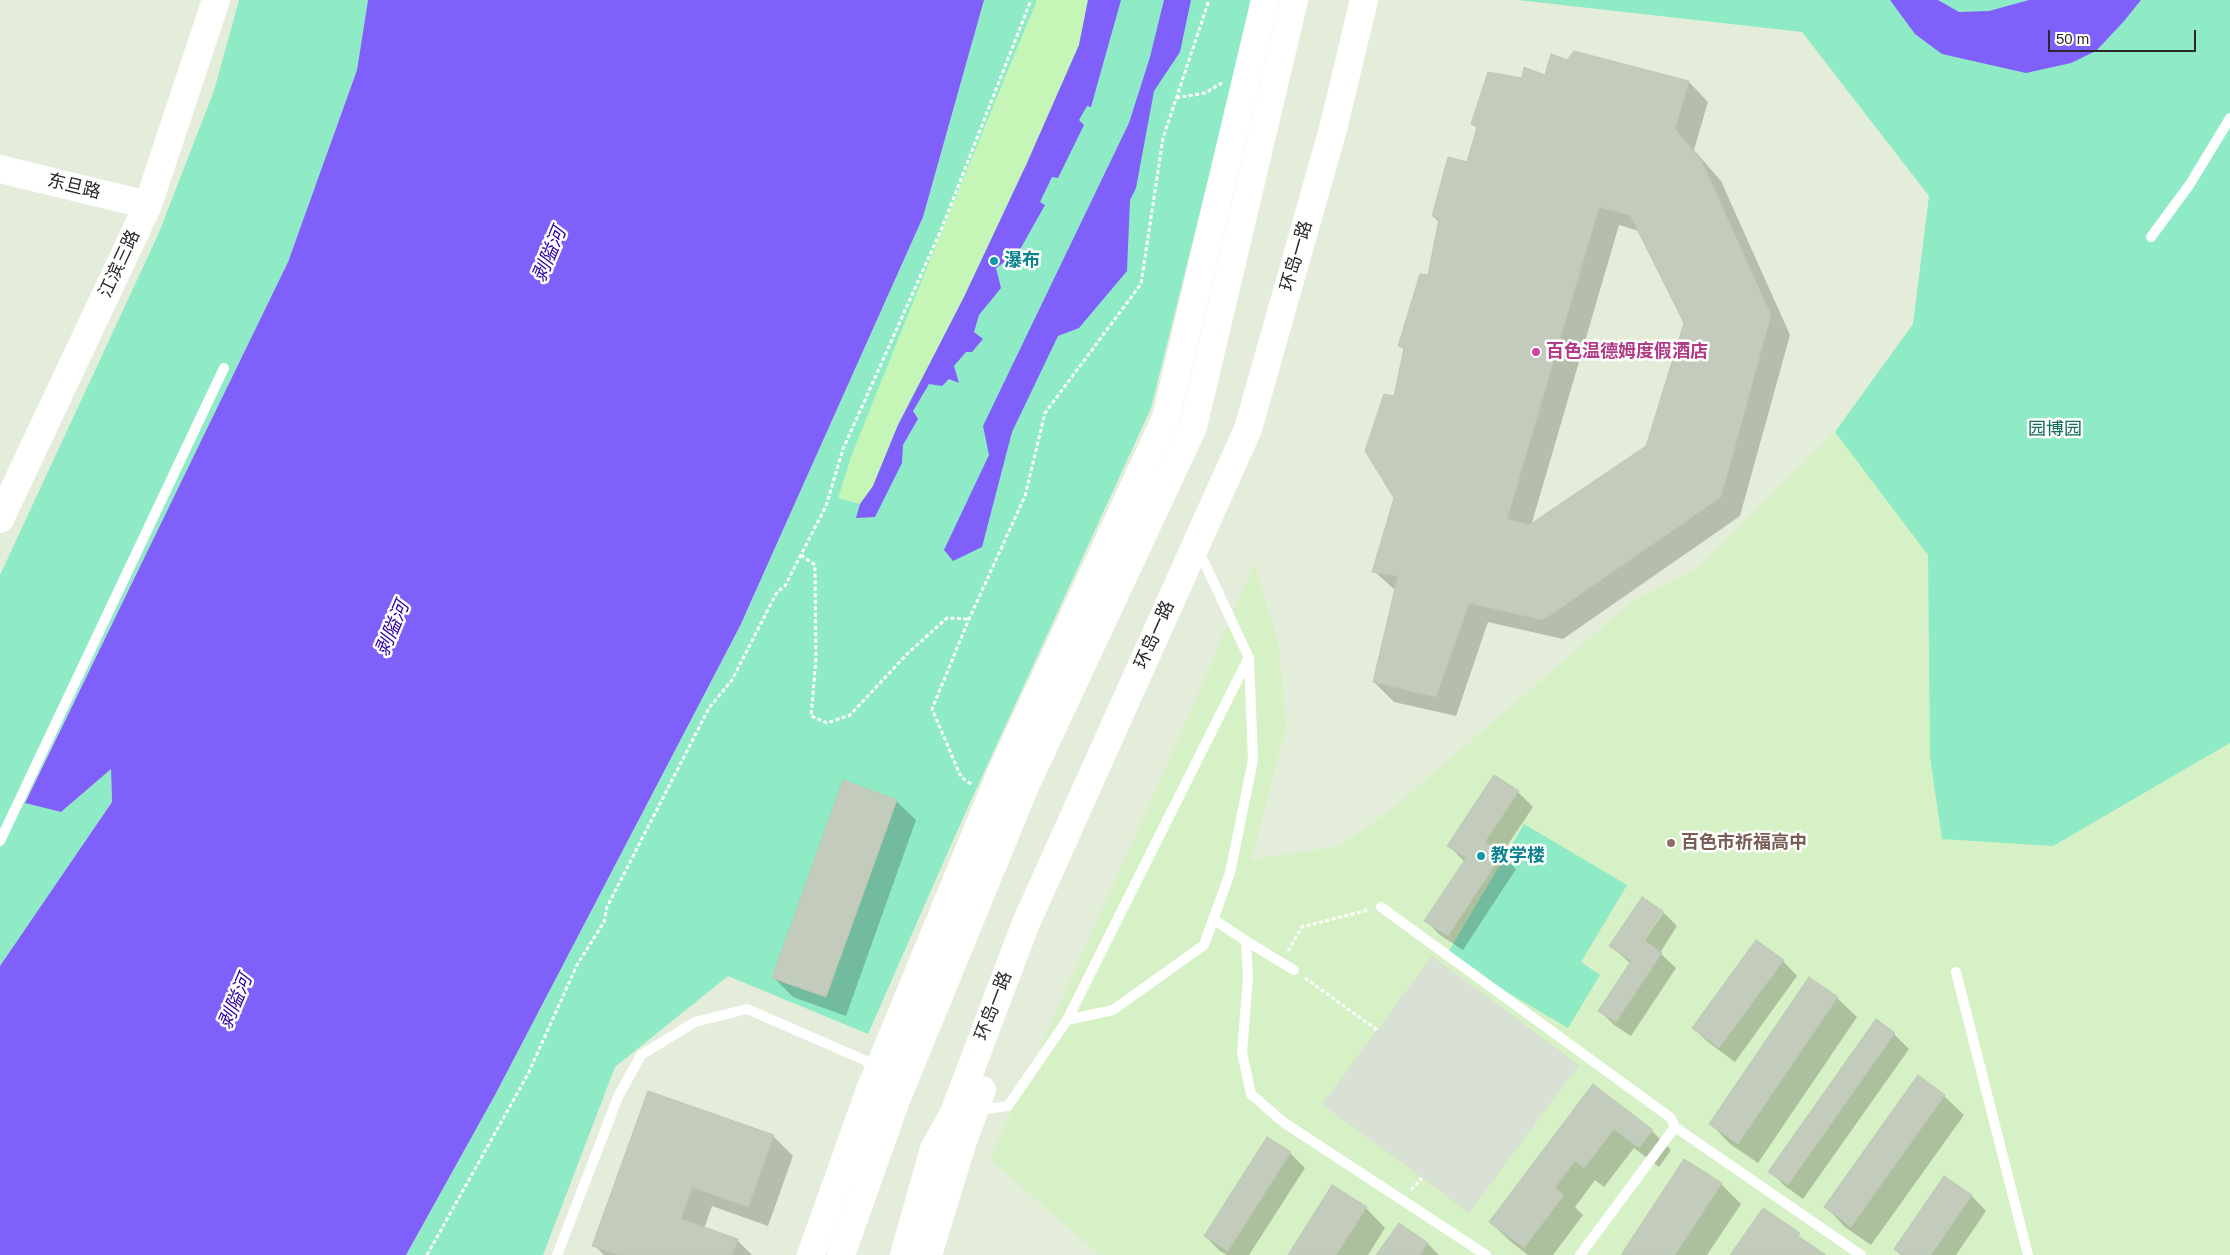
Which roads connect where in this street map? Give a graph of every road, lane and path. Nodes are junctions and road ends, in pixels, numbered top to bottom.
1 (216, 0) edge
2 (1032, 0) edge
3 (1209, 0) edge
4 (1265, 0) edge
5 (1294, 0) edge
6 (1364, 0) edge
7 (1384, 0) edge
8 (1248, 73) junction
9 (1176, 98) junction
10 (2230, 118) edge
11 (0, 169) edge
12 (148, 205) junction
13 (2151, 237) dead end
14 (224, 368) dead end
15 (0, 519) edge
16 (801, 555) junction
17 (1201, 556) junction
18 (969, 619) junction
19 (1249, 658) junction
20 (990, 798) junction
21 (0, 841) edge
22 (1381, 907) joint
23 (1214, 919) junction
24 (1246, 941) junction
25 (1281, 962) junction
26 (1294, 970) joint
27 (1956, 972) dead end
28 (1067, 1020) junction
29 (1377, 1030) dead end
30 (880, 1067) junction
31 (964, 1112) junction
32 (1675, 1127) junction
33 (427, 1255) edge
34 (558, 1255) edge
35 (811, 1255) edge
36 (840, 1255) edge
37 (904, 1255) edge
38 (928, 1255) edge
39 (1486, 1255) edge
40 (1580, 1255) edge
41 (1861, 1255) edge
42 (2028, 1255) edge

1 - 12 main road, 江滨三路
2 - 16 path
3 - 9 path
4 - 8 main road
5 - 36 main road
6 - 17 main road, 环岛一路
7 - 17 main road
8 - 9 path
8 - 20 main road
9 - 18 path
10 - 13 lane
11 - 12 main road, 东旦路
12 - 15 main road, 江滨三路
14 - 21 lane
16 - 18 path
16 - 33 path
17 - 19 lane
17 - 31 main road, 环岛一路
18 - 20 path
19 - 23 lane
19 - 28 lane
20 - 30 main road
22 - 25 path
22 - 32 lane
23 - 24 lane
23 - 28 lane
24 - 25 lane
24 - 39 lane
25 - 26 lane
26 - 29 path
27 - 42 lane
28 - 31 lane
30 - 34 lane
30 - 35 main road
31 - 37 main road, 环岛一路
31 - 38 main road
32 - 40 lane
32 - 41 lane

